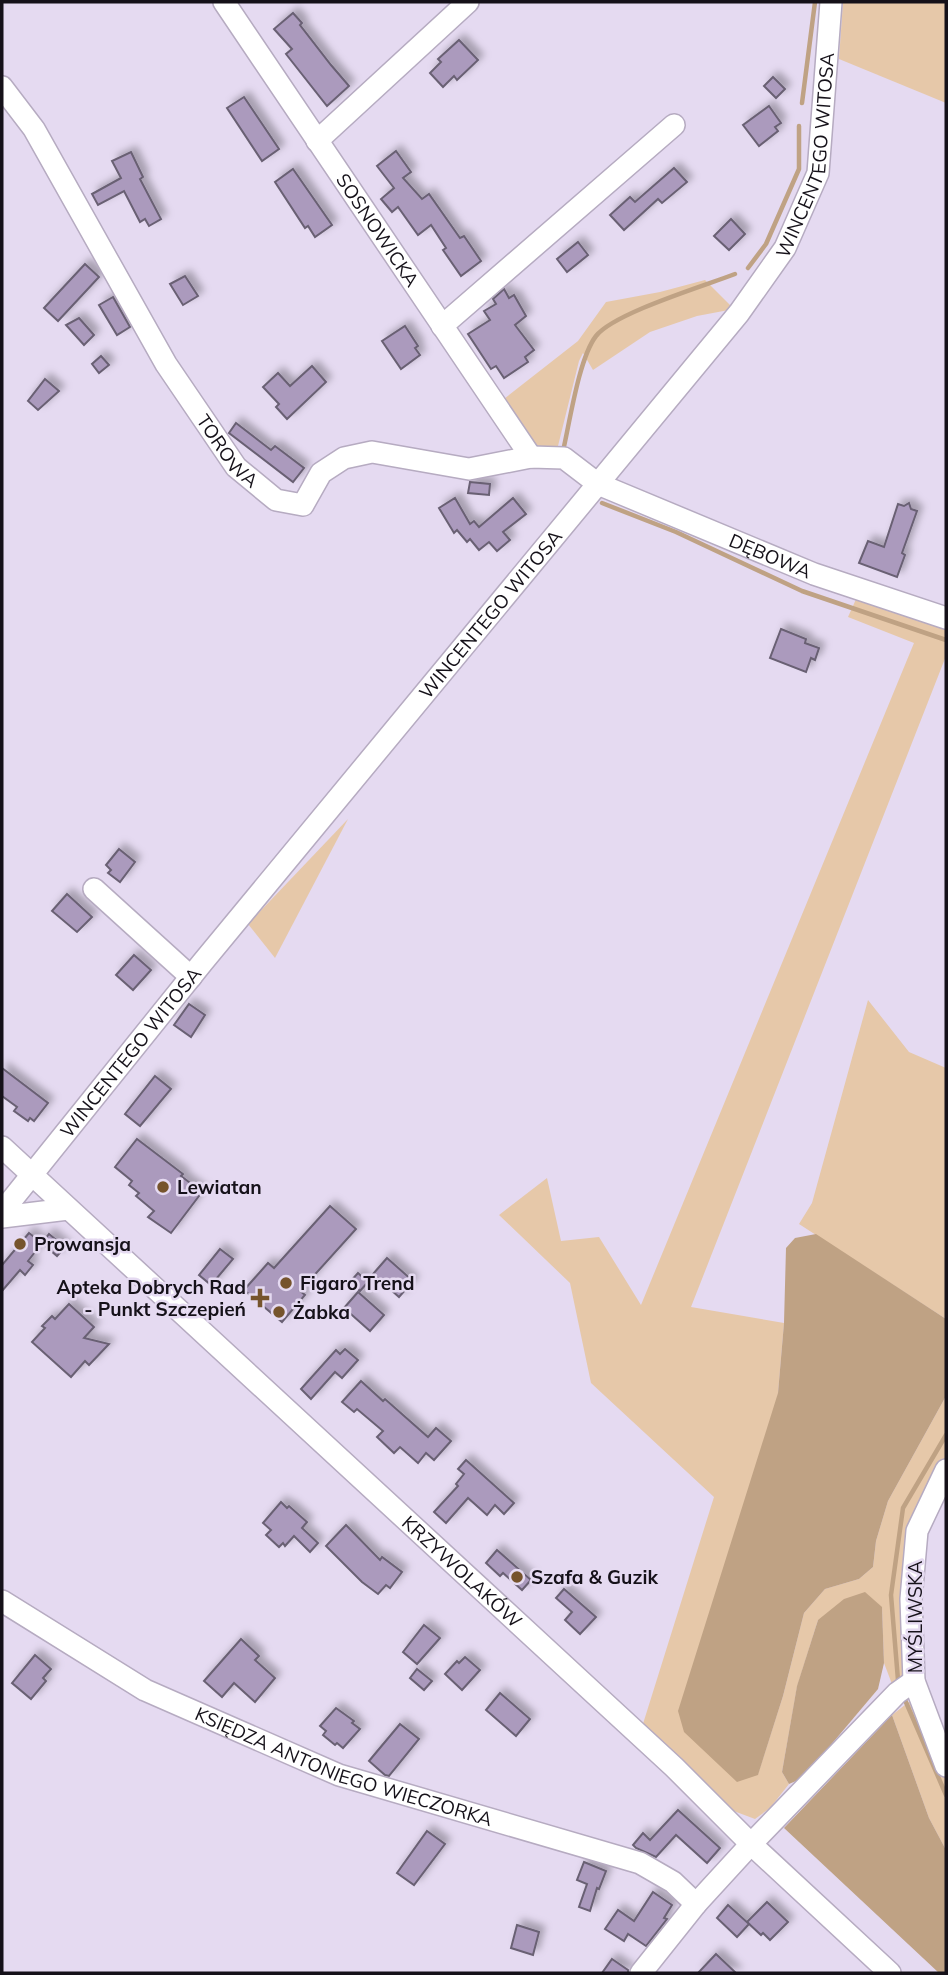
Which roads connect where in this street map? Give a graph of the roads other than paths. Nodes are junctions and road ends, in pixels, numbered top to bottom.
1 (223, 2) edge
2 (468, 2) edge
3 (831, 2) edge
4 (2, 87) edge
5 (674, 125) dead end
6 (317, 141) junction
7 (442, 326) junction
8 (531, 457) junction
9 (598, 484) junction
10 (946, 618) edge
11 (94, 889) dead end
12 (191, 977) junction
13 (2, 1147) edge
14 (32, 1176) junction
15 (68, 1209) junction
16 (2, 1215) edge
17 (946, 1470) edge
18 (2, 1601) edge
19 (914, 1681) junction
20 (946, 1766) edge
21 (751, 1844) junction
22 (696, 1904) junction
23 (641, 1973) edge
24 (890, 1973) edge

1 - 6 street, SOSNOWICKA
2 - 6 street
3 - 9 street, WINCENTEGO WITOSA
4 - 8 street, TOROWA
5 - 7 street
6 - 7 street, SOSNOWICKA
7 - 8 street, SOSNOWICKA
8 - 9 street, TOROWA
9 - 10 street, DĘBOWA
9 - 12 street, WINCENTEGO WITOSA
11 - 12 street
12 - 14 street, WINCENTEGO WITOSA
13 - 14 street, KRZYWOLAKÓW
14 - 15 street, KRZYWOLAKÓW
14 - 16 street, WINCENTEGO WITOSA
15 - 16 street
15 - 21 street, KRZYWOLAKÓW
17 - 19 street, MYŚLIWSKA
18 - 22 street, KSIĘDZA ANTONIEGO WIECZORKA
19 - 20 street, MYŚLIWSKA
19 - 21 street
21 - 22 street
21 - 24 street, KRZYWOLAKÓW
22 - 23 street

